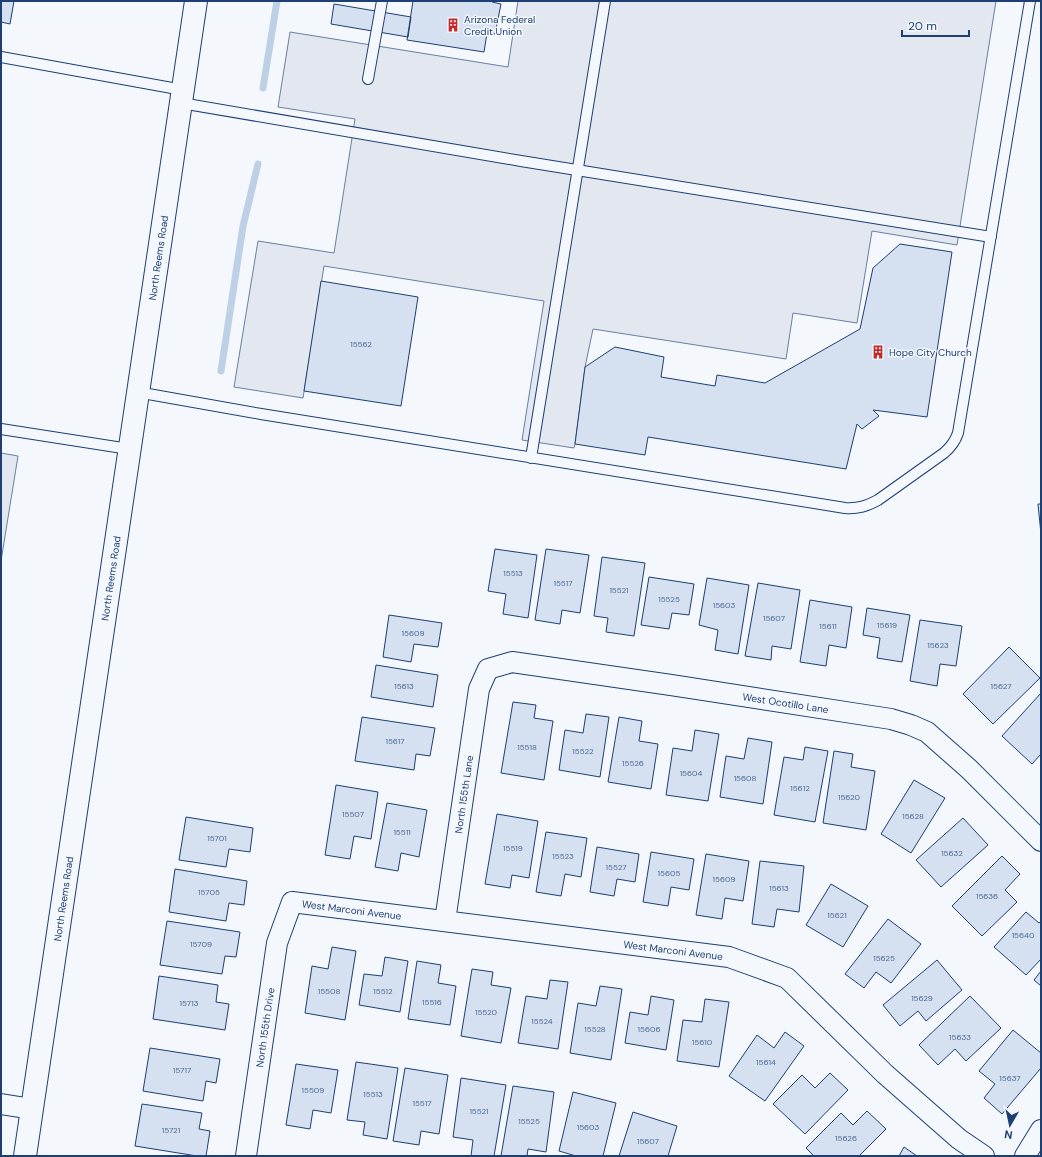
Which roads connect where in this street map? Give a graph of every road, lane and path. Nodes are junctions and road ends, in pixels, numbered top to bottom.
1 (196, 1) edge
2 (382, 1) edge
3 (605, 1) edge
4 (1030, 1) edge
5 (1, 57) edge
6 (368, 79) dead end
7 (182, 96) junction
8 (578, 170) junction
9 (991, 237) junction
10 (137, 392) junction
11 (1, 429) edge
12 (129, 448) junction
13 (531, 458) junction
14 (488, 669) joint
15 (1041, 841) edge
16 (292, 902) joint
17 (445, 920) junction
18 (1, 1104) edge
19 (32, 1109) junction
20 (1041, 1130) edge
21 (25, 1156) edge
22 (246, 1156) edge
23 (984, 1156) edge
24 (1025, 1156) edge

1 - 7 main road, North Reems Road
2 - 6 lane
3 - 8 lane
4 - 9 lane
5 - 7 lane
7 - 8 lane
7 - 10 main road, North Reems Road
8 - 9 lane
8 - 13 lane
9 - 13 lane
10 - 12 main road, North Reems Road
10 - 13 lane
11 - 12 lane
12 - 19 main road, North Reems Road
14 - 15 street, West Ocotillo Lane
14 - 17 street, North 155th Lane
16 - 17 street, West Marconi Avenue
16 - 22 street, North 155th Drive
17 - 23 street, West Marconi Avenue
18 - 19 street
19 - 21 main road, North Reems Road
20 - 24 street

